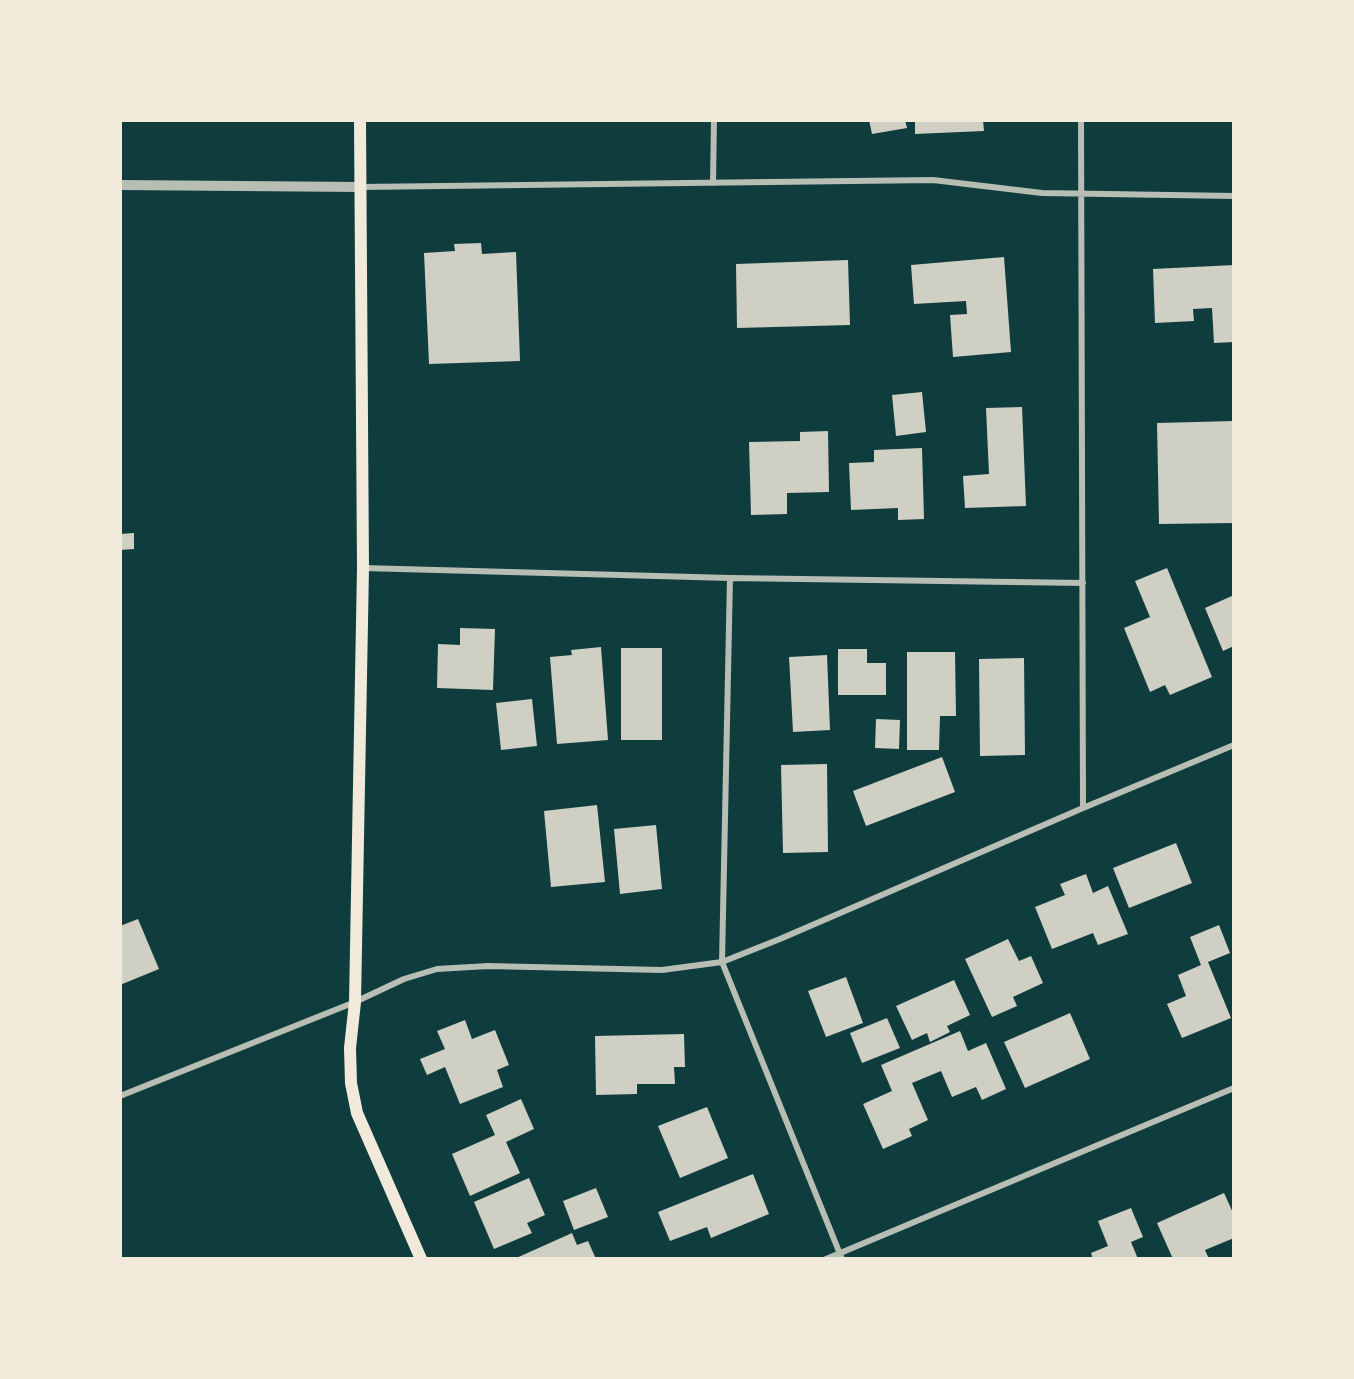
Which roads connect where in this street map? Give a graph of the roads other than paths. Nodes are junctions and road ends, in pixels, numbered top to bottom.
1 (360, 120) edge
2 (714, 120) edge
3 (1081, 120) edge
4 (713, 183) junction
5 (120, 185) edge
6 (360, 187) junction
7 (1080, 194) junction
8 (1234, 196) edge
9 (363, 568) junction
10 (730, 578) junction
11 (1083, 583) junction
12 (1234, 745) edge
13 (1083, 808) junction
14 (722, 962) junction
15 (355, 1002) junction
16 (1234, 1088) edge
17 (120, 1096) edge
18 (841, 1256) edge
19 (421, 1259) edge
20 (826, 1259) edge

1 - 6 main road
2 - 4 street
3 - 7 street
4 - 6 street
4 - 7 street
5 - 6 street
6 - 9 main road
7 - 8 street
7 - 11 street
9 - 10 street
9 - 15 main road
10 - 11 street
10 - 14 street
11 - 13 street
12 - 13 street
13 - 14 street
14 - 15 street
14 - 18 street
15 - 17 street
15 - 19 main road
16 - 18 street
18 - 20 street

